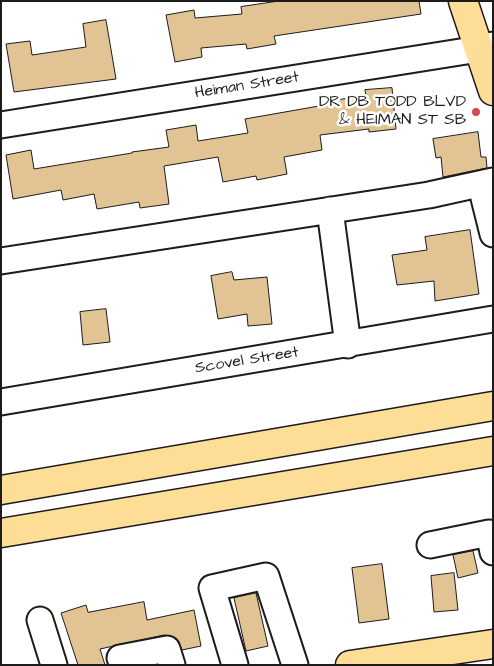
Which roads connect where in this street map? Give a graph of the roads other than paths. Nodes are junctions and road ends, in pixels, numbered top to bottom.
1 (463, 1) edge
2 (486, 47) edge
3 (493, 91) edge
4 (1, 125) edge
5 (490, 192) edge
6 (331, 217) junction
7 (493, 234) edge
8 (1, 261) edge
9 (493, 319) edge
10 (348, 344) junction
11 (1, 402) edge
12 (493, 406) edge
13 (493, 451) edge
14 (1, 490) edge
15 (1, 533) edge
16 (430, 545) dead end
17 (493, 552) edge
18 (40, 620) dead end
19 (493, 644) edge
20 (120, 658) dead end
21 (408, 660) edge
22 (54, 665) edge
23 (172, 665) edge
24 (235, 665) edge
25 (294, 665) edge
26 (350, 665) edge

1 - 2 main road
2 - 3 main road
2 - 4 street, Heiman Street
5 - 6 street
5 - 7 street
6 - 8 street
6 - 10 street
9 - 10 street, Scovel Street
10 - 11 street, Scovel Street
12 - 14 main road
13 - 15 main road
16 - 17 street
18 - 22 street
19 - 21 main road
20 - 23 street
21 - 26 main road
24 - 25 street

